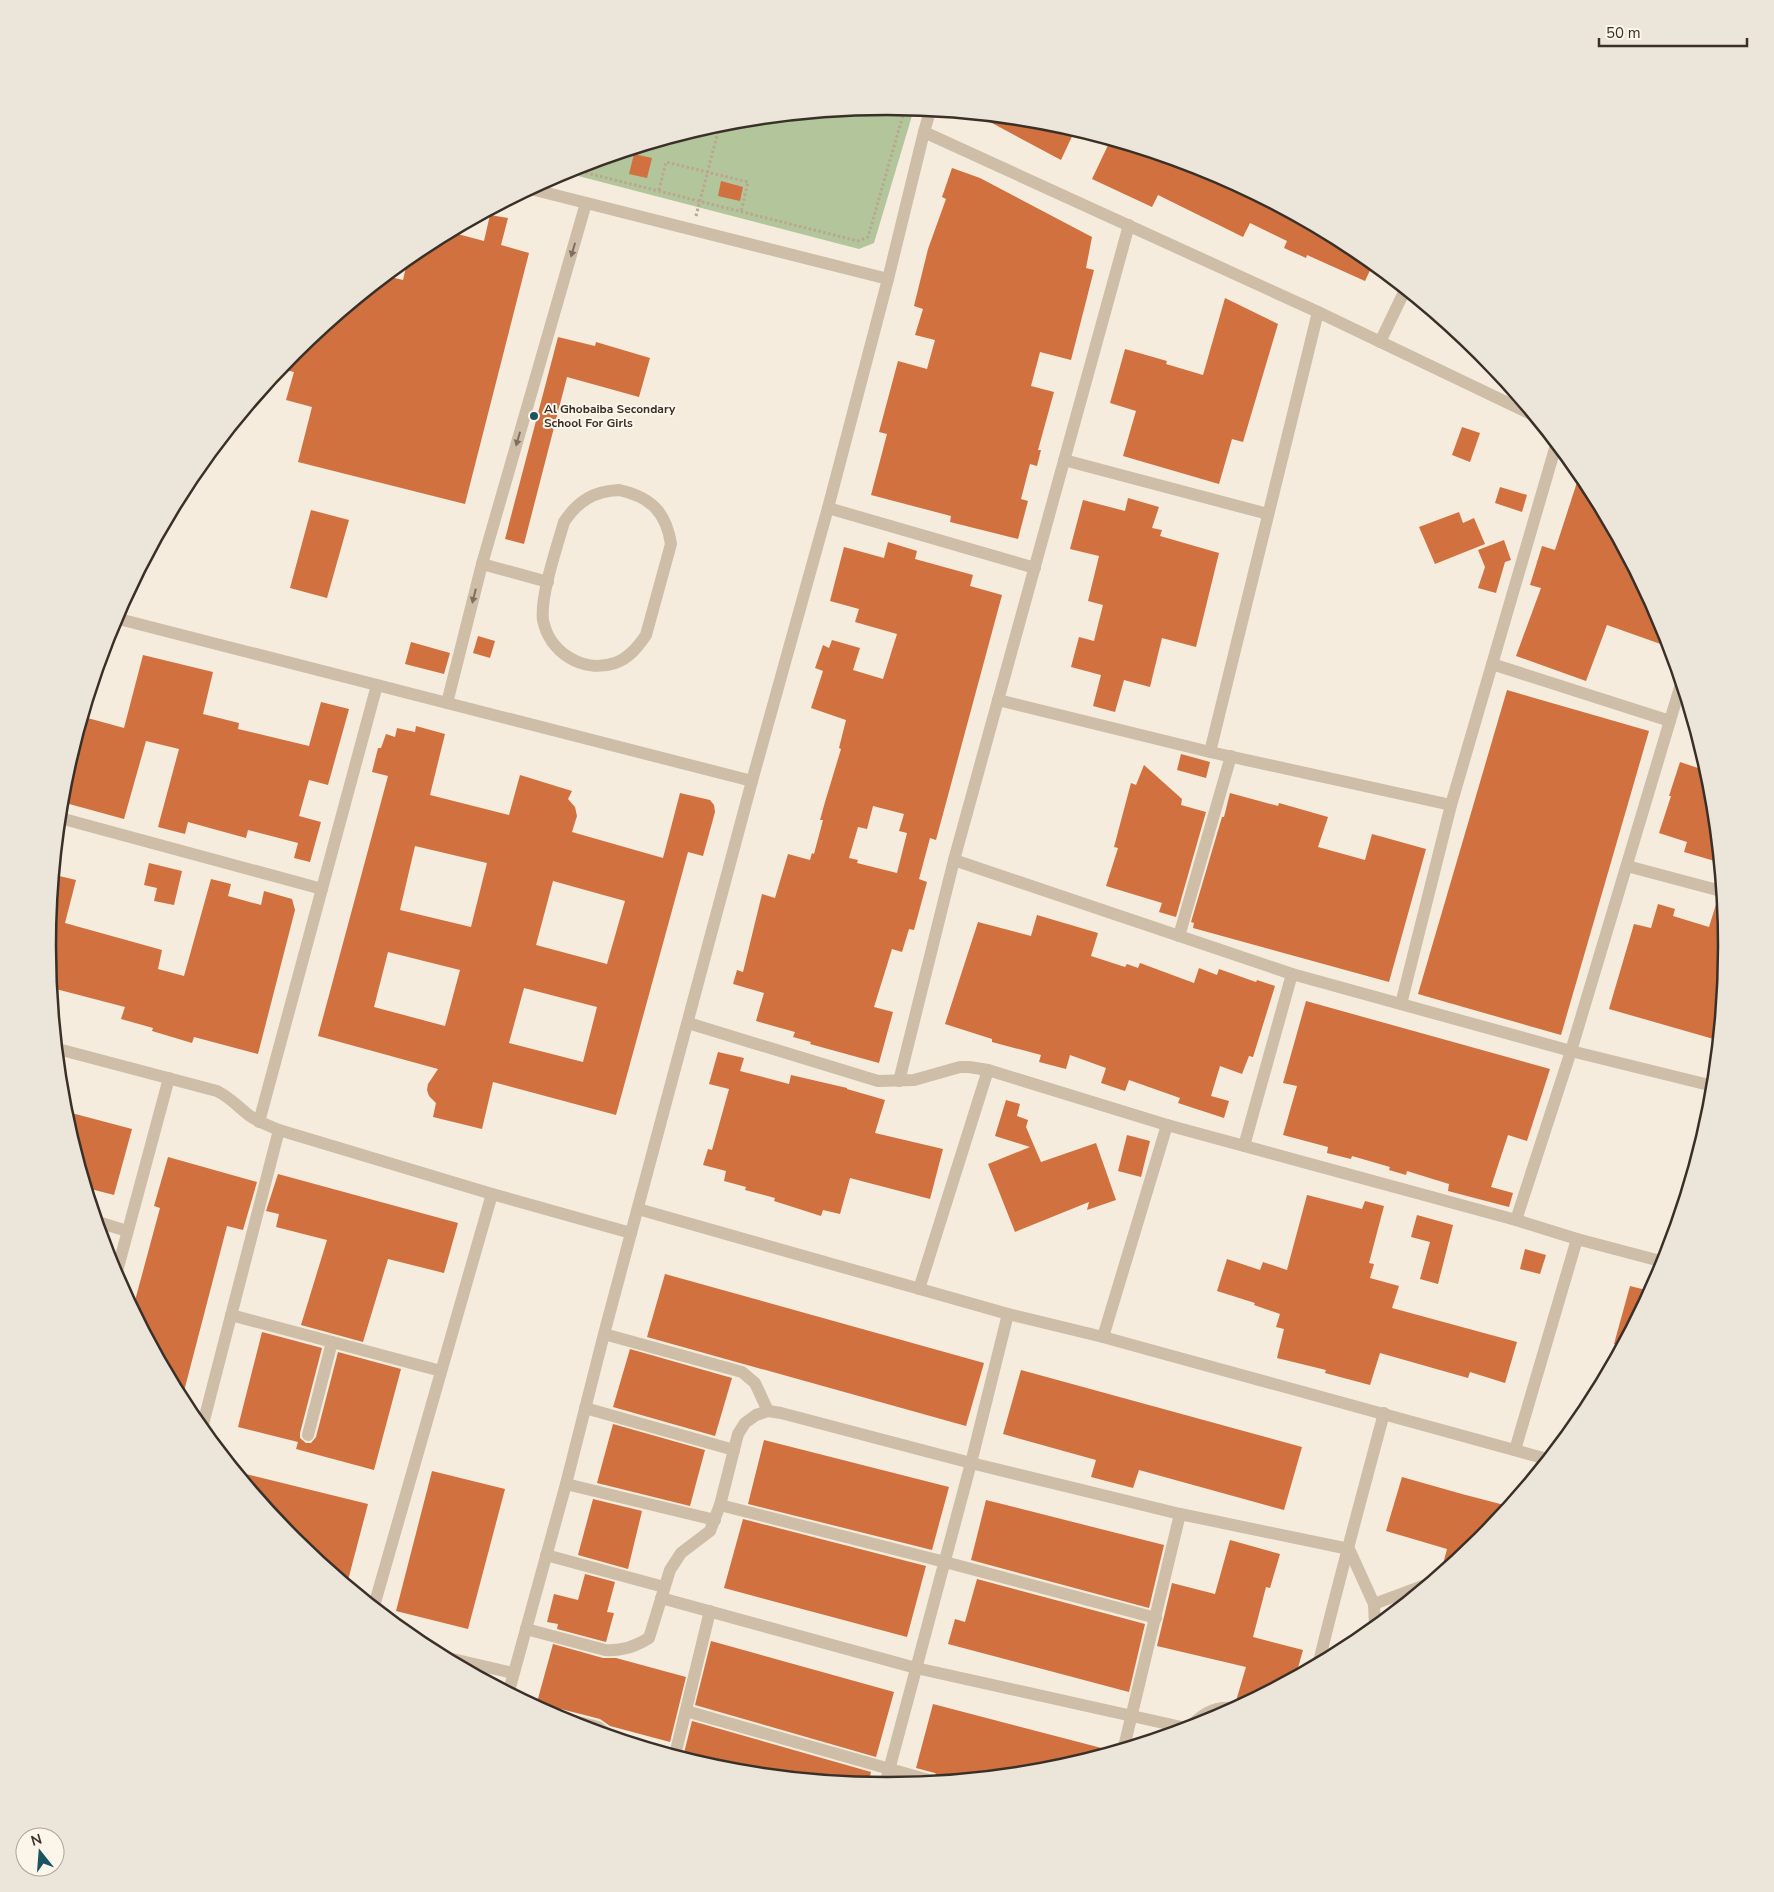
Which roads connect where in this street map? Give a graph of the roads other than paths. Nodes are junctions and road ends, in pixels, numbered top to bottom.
1 (928, 117) edge
2 (924, 132) junction
3 (540, 191) edge
4 (586, 203) junction
5 (1129, 225) junction
6 (888, 279) junction
7 (1403, 295) edge
8 (1318, 312) junction
9 (1380, 342) junction
10 (1521, 409) edge
11 (1554, 451) edge
12 (1064, 460) junction
13 (828, 508) junction
14 (1268, 514) junction
15 (482, 564) junction
16 (1035, 568) junction
17 (548, 582) junction
18 (123, 620) edge
19 (1492, 664) junction
20 (377, 685) junction
21 (1678, 693) edge
22 (998, 700) junction
23 (447, 703) junction
24 (1670, 721) junction
25 (1210, 752) junction
26 (1231, 756) junction
27 (752, 781) junction
28 (1451, 805) junction
29 (66, 820) edge
30 (954, 860) junction
31 (1627, 866) junction
32 (322, 889) junction
33 (1716, 890) edge
34 (1179, 936) junction
35 (1292, 974) junction
36 (1401, 1004) junction
37 (688, 1023) junction
38 (63, 1050) edge
39 (1571, 1051) junction
40 (988, 1070) junction
41 (169, 1078) junction
42 (899, 1081) junction
43 (1706, 1084) edge
44 (259, 1122) junction
45 (1167, 1125) junction
46 (279, 1130) junction
47 (1244, 1146) junction
48 (492, 1194) junction
49 (638, 1209) junction
50 (1516, 1220) junction
51 (104, 1224) edge
52 (128, 1231) junction
53 (631, 1233) junction
54 (1577, 1239) junction
55 (1656, 1260) edge
56 (119, 1264) edge
57 (919, 1289) junction
58 (1008, 1314) junction
59 (231, 1315) junction
60 (604, 1334) junction
61 (1103, 1337) junction
62 (332, 1342) junction
63 (441, 1371) junction
64 (585, 1408) junction
65 (768, 1412) junction
66 (1384, 1413) junction
67 (204, 1419) edge
68 (308, 1435) dead end
69 (734, 1450) junction
70 (1515, 1450) junction
71 (1542, 1457) edge
72 (971, 1463) junction
73 (566, 1484) junction
74 (720, 1505) junction
75 (1180, 1514) junction
76 (715, 1520) junction
77 (1349, 1549) junction
78 (546, 1554) junction
79 (945, 1562) junction
80 (1411, 1591) edge
81 (663, 1592) junction
82 (376, 1601) edge
83 (1374, 1604) junction
84 (710, 1611) junction
85 (1156, 1618) junction
86 (1375, 1618) edge
87 (526, 1629) junction
88 (1321, 1654) edge
89 (467, 1662) edge
90 (916, 1668) junction
91 (513, 1674) junction
92 (510, 1686) edge
93 (1218, 1708) edge
94 (686, 1711) junction
95 (1206, 1714) edge
96 (1133, 1716) junction
97 (1175, 1725) edge
98 (1126, 1741) edge
99 (676, 1749) edge
100 (890, 1769) junction
101 (914, 1776) edge
102 (888, 1777) edge

1 - 2 street
2 - 5 street
2 - 6 street
3 - 4 street
4 - 6 street
4 -> 15 street
5 - 8 street
5 - 12 street
6 - 13 street
7 - 9 street
8 - 9 street
8 - 14 street
9 - 10 street
11 - 19 street
12 - 14 street
12 - 16 street
13 - 16 street
13 - 27 street
14 - 25 street
15 - 17 street
15 -> 23 street
16 - 22 street
17 - 17 street
18 - 20 street
19 - 24 street
19 - 28 street
20 - 23 street
20 - 32 street
21 - 24 street
22 - 25 street
22 - 30 street
23 - 27 street
24 - 31 street
25 - 26 street
26 - 28 street
26 - 34 street
27 - 37 street
28 - 36 street
29 - 32 street
30 - 34 street
30 - 42 street
31 - 33 street
31 - 39 street
32 - 44 street
34 - 35 street
35 - 36 street
35 - 47 street
36 - 39 street
37 - 42 street
37 - 49 street
38 - 41 street
39 - 43 street
39 - 50 street
40 - 42 street
40 - 45 street
40 - 57 street
41 - 44 street
41 - 52 street
44 - 46 street
45 - 47 street
45 - 61 street
46 - 48 street
46 - 59 street
47 - 50 street
48 - 53 street
48 - 63 street
49 - 53 street
49 - 57 street
50 - 54 street
51 - 52 street
52 - 56 street
53 - 60 street
54 - 55 street
54 - 70 street
57 - 58 street
58 - 61 street
58 - 72 street
59 - 62 street
59 - 67 street
60 - 64 street
60 - 65 street
61 - 66 street
62 - 63 street
62 - 68 street
63 - 82 street
64 - 69 street
64 - 73 street
65 - 69 street
65 - 72 street
66 - 70 street
66 - 77 street
69 - 74 street
70 - 71 street
72 - 75 street
72 - 79 street
73 - 76 street
73 - 78 street
74 - 76 street
74 - 79 street
75 - 77 street
75 - 85 street
76 - 81 street
77 - 83 street
77 - 88 street
78 - 81 street
78 - 87 street
79 - 85 street
79 - 90 street
80 - 83 street
81 - 84 street
81 - 87 street
83 - 86 street
84 - 90 street
84 - 94 street
85 - 96 street
87 - 91 street
89 - 91 street
90 - 96 street
90 - 100 street
91 - 92 street
93 - 95 street
94 - 99 street
94 - 100 street
96 - 97 street
96 - 98 street
100 - 101 street
100 - 102 street

